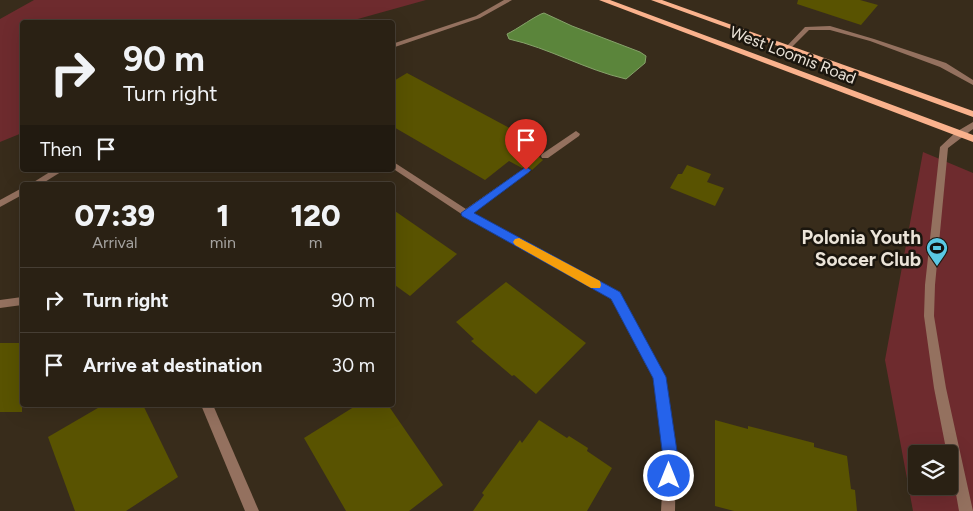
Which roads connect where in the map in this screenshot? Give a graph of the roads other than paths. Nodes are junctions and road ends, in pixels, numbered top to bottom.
1 (509, 0) edge
2 (603, 0) edge
3 (655, 0) edge
4 (395, 45) edge
5 (788, 48) junction
6 (973, 83) edge
7 (973, 114) edge
8 (973, 125) edge
9 (576, 134) dead end
10 (959, 134) junction
11 (973, 139) edge
12 (545, 156) dead end
13 (395, 166) edge
14 (526, 170) dead end
15 (56, 172) edge
16 (38, 182) edge
17 (20, 192) edge
18 (0, 204) edge
19 (466, 213) junction
20 (20, 301) edge
21 (0, 304) edge
22 (208, 407) edge
23 (252, 511) edge
24 (668, 511) edge
25 (966, 511) edge

1 - 4 street
2 - 10 main road, West Loomis Road
3 - 5 main road, West Loomis Road
5 - 6 street
5 - 7 main road, West Loomis Road
8 - 10 street
9 - 12 street
10 - 11 main road, West Loomis Road
10 - 25 street
13 - 19 street
14 - 19 street
15 - 16 street
17 - 18 street
19 - 24 street
20 - 21 street
22 - 23 street

